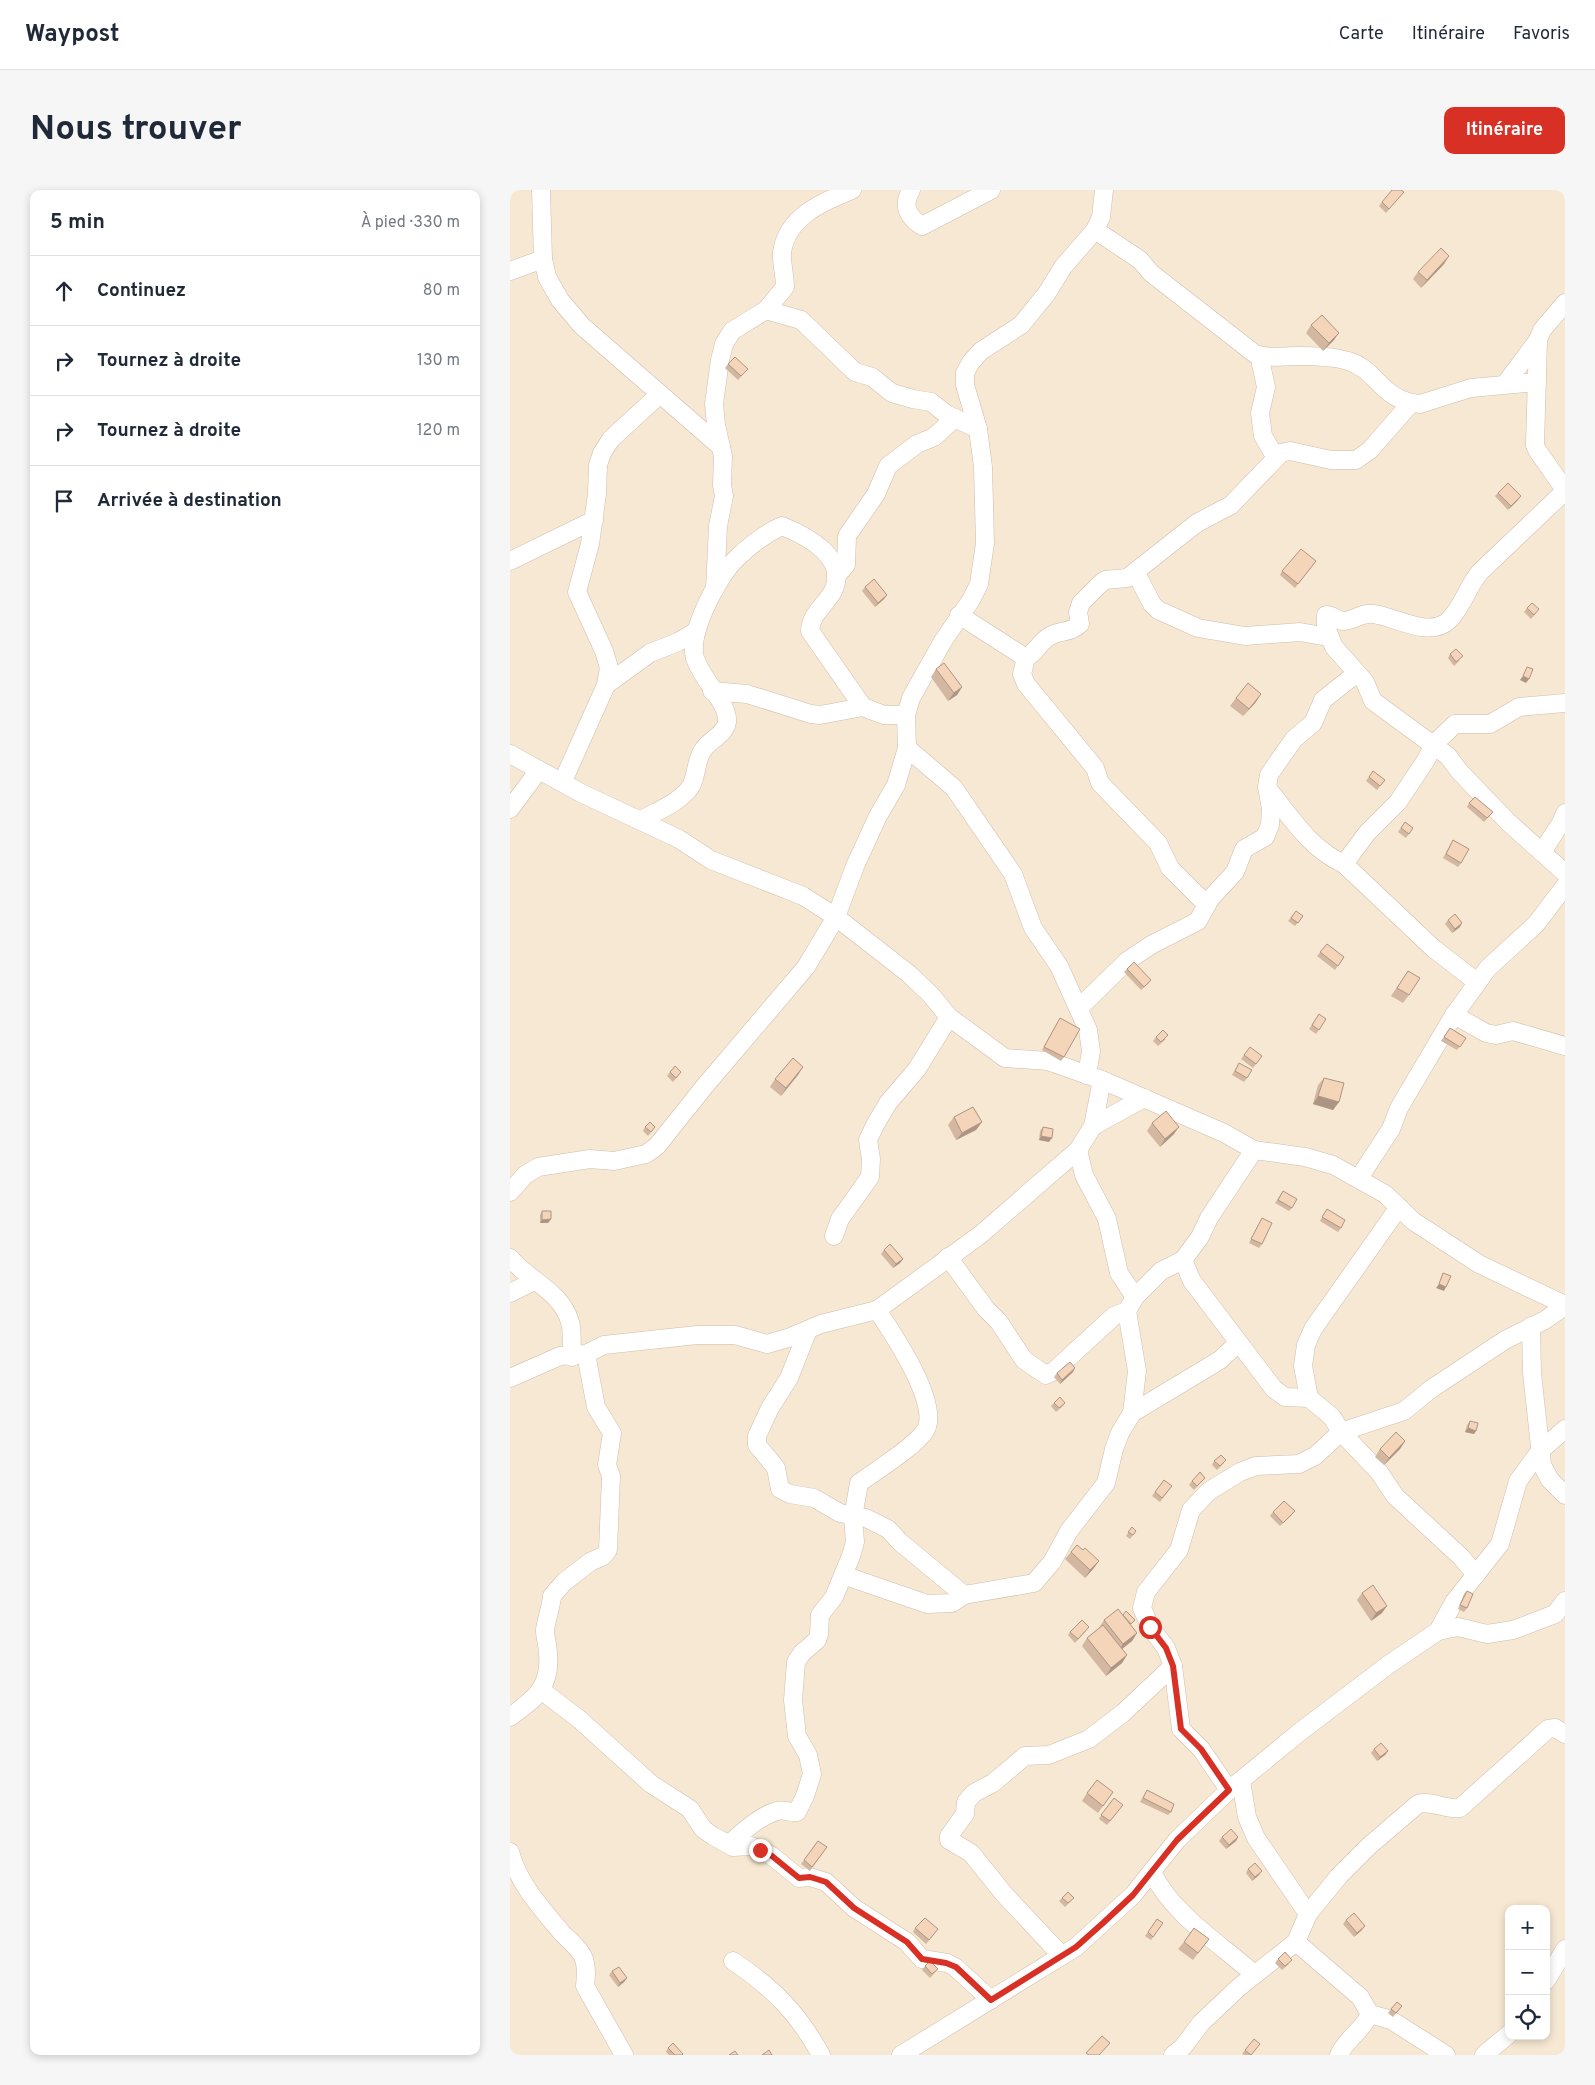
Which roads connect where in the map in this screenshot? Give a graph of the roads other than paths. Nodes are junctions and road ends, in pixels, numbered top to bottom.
1 (541, 190) edge
2 (852, 190) edge
3 (911, 190) edge
4 (990, 190) edge
5 (1104, 190) edge
6 (1095, 230) junction
7 (543, 259) junction
8 (510, 271) edge
9 (1565, 303) edge
10 (766, 310) junction
11 (1538, 340) junction
12 (1263, 357) junction
13 (1537, 382) junction
14 (1506, 383) junction
15 (660, 394) junction
16 (1412, 403) junction
17 (955, 418) junction
18 (978, 428) junction
19 (722, 448) junction
20 (1276, 458) junction
21 (1565, 490) edge
22 (594, 520) junction
23 (510, 561) edge
24 (1136, 573) junction
25 (836, 576) junction
26 (715, 589) junction
27 (959, 615) junction
28 (695, 632) junction
29 (1328, 637) junction
30 (1026, 658) junction
31 (1357, 673) junction
32 (606, 685) junction
33 (712, 691) junction
34 (1565, 703) edge
35 (862, 707) junction
36 (906, 715) junction
37 (1434, 744) junction
38 (907, 748) junction
39 (510, 754) edge
40 (539, 770) junction
41 (563, 781) junction
42 (1267, 787) junction
43 (510, 809) edge
44 (1565, 813) edge
45 (641, 820) junction
46 (1542, 852) junction
47 (1344, 864) junction
48 (1565, 873) edge
49 (1565, 886) edge
50 (1207, 905) junction
51 (836, 917) junction
52 (1478, 982) junction
53 (1079, 1008) junction
54 (1454, 1015) junction
55 (949, 1017) junction
56 (1564, 1045) edge
57 (1095, 1077) junction
58 (1144, 1098) junction
59 (1093, 1126) junction
60 (1078, 1150) junction
61 (1254, 1150) junction
62 (1359, 1178) junction
63 (510, 1192) edge
64 (1399, 1207) junction
65 (834, 1236) dead end
66 (948, 1257) junction
67 (510, 1258) edge
68 (1182, 1260) junction
69 (534, 1281) junction
70 (510, 1293) edge
71 (1131, 1304) junction
72 (1565, 1305) edge
73 (877, 1310) junction
74 (1531, 1326) junction
75 (808, 1330) junction
76 (1238, 1343) junction
77 (579, 1355) junction
78 (510, 1378) edge
79 (1310, 1398) junction
80 (1132, 1412) junction
81 (1565, 1429) edge
82 (1341, 1432) junction
83 (1540, 1451) junction
84 (1565, 1495) edge
85 (853, 1517) junction
86 (843, 1575) junction
87 (1476, 1575) junction
88 (964, 1595) junction
89 (1565, 1601) edge
90 (1438, 1631) junction
91 (1173, 1666) junction
92 (541, 1690) junction
93 (510, 1717) edge
94 (1565, 1734) edge
95 (1235, 1785) junction
96 (728, 1844) junction
97 (510, 1852) edge
98 (1152, 1872) junction
99 (1308, 1914) junction
100 (1296, 1942) junction
101 (1565, 1949) edge
102 (1062, 1956) junction
103 (733, 1961) dead end
104 (1550, 1973) edge
105 (1254, 1974) junction
106 (991, 2000) junction
107 (1370, 2014) junction
108 (1505, 2037) edge
109 (1184, 2052) edge
110 (624, 2055) edge
111 (821, 2055) edge
112 (901, 2055) edge
113 (1339, 2055) edge
114 (1446, 2055) edge
115 (1484, 2055) edge

1 - 7 street
2 - 10 street
3 - 4 street
5 - 6 street
6 - 12 street
6 - 18 street
7 - 8 street
7 - 15 street
9 - 11 street
10 - 17 street
10 - 19 street
11 - 13 street
11 - 14 street
12 - 16 street
12 - 20 street
13 - 14 street
13 - 21 street
14 - 16 street
15 - 19 street
15 - 22 street
16 - 20 street
17 - 18 street
17 - 25 street
18 - 27 street
19 - 26 street
20 - 24 street
21 - 29 street
22 - 23 street
22 - 32 street
24 - 29 street
24 - 30 street
25 - 26 street
25 - 35 street
26 - 28 street
27 - 30 street
27 - 36 street
28 - 32 street
28 - 33 street
29 - 31 street
30 - 50 street
31 - 37 street
31 - 42 street
32 - 41 street
33 - 35 street
33 - 45 street
34 - 37 street
35 - 36 street
36 - 38 street
37 - 46 street
37 - 47 street
38 - 51 street
38 - 53 street
39 - 40 street
40 - 41 street
40 - 43 street
41 - 45 street
42 - 47 street
42 - 50 street
44 - 46 street
45 - 51 street
46 - 48 street
47 - 52 street
49 - 52 street
50 - 53 street
51 - 55 street
51 - 63 street
52 - 54 street
53 - 57 street
54 - 56 street
54 - 62 street
55 - 57 street
55 - 65 street
57 - 58 street
57 - 59 street
58 - 59 street
58 - 61 street
59 - 60 street
60 - 66 street
60 - 71 street
61 - 62 street
61 - 68 street
62 - 64 street
64 - 72 street
64 - 79 street
66 - 71 street
66 - 73 street
67 - 69 street
68 - 71 street
68 - 76 street
69 - 70 street
69 - 77 street
71 - 80 street
72 - 74 street
73 - 75 street
73 - 85 street
74 - 82 street
74 - 83 street
75 - 77 street
75 - 85 street
76 - 79 street
76 - 80 street
77 - 78 street
77 - 92 street
79 - 82 street
80 - 88 street
81 - 83 street
82 - 87 street
82 - 91 street
83 - 84 street
83 - 87 street
85 - 86 street
85 - 88 street
86 - 88 street
86 - 96 street
87 - 90 street
89 - 90 street
90 - 95 street
91 - 95 street
91 - 102 street
92 - 93 street
92 - 96 street
94 - 99 street
95 - 98 street
95 - 99 street
96 - 106 street
97 - 110 street
98 - 102 street
98 - 105 street
99 - 100 street
100 - 105 street
100 - 107 street
101 - 104 street
102 - 106 street
103 - 111 street
105 - 109 street
106 - 112 street
107 - 113 street
107 - 114 street
108 - 115 street

